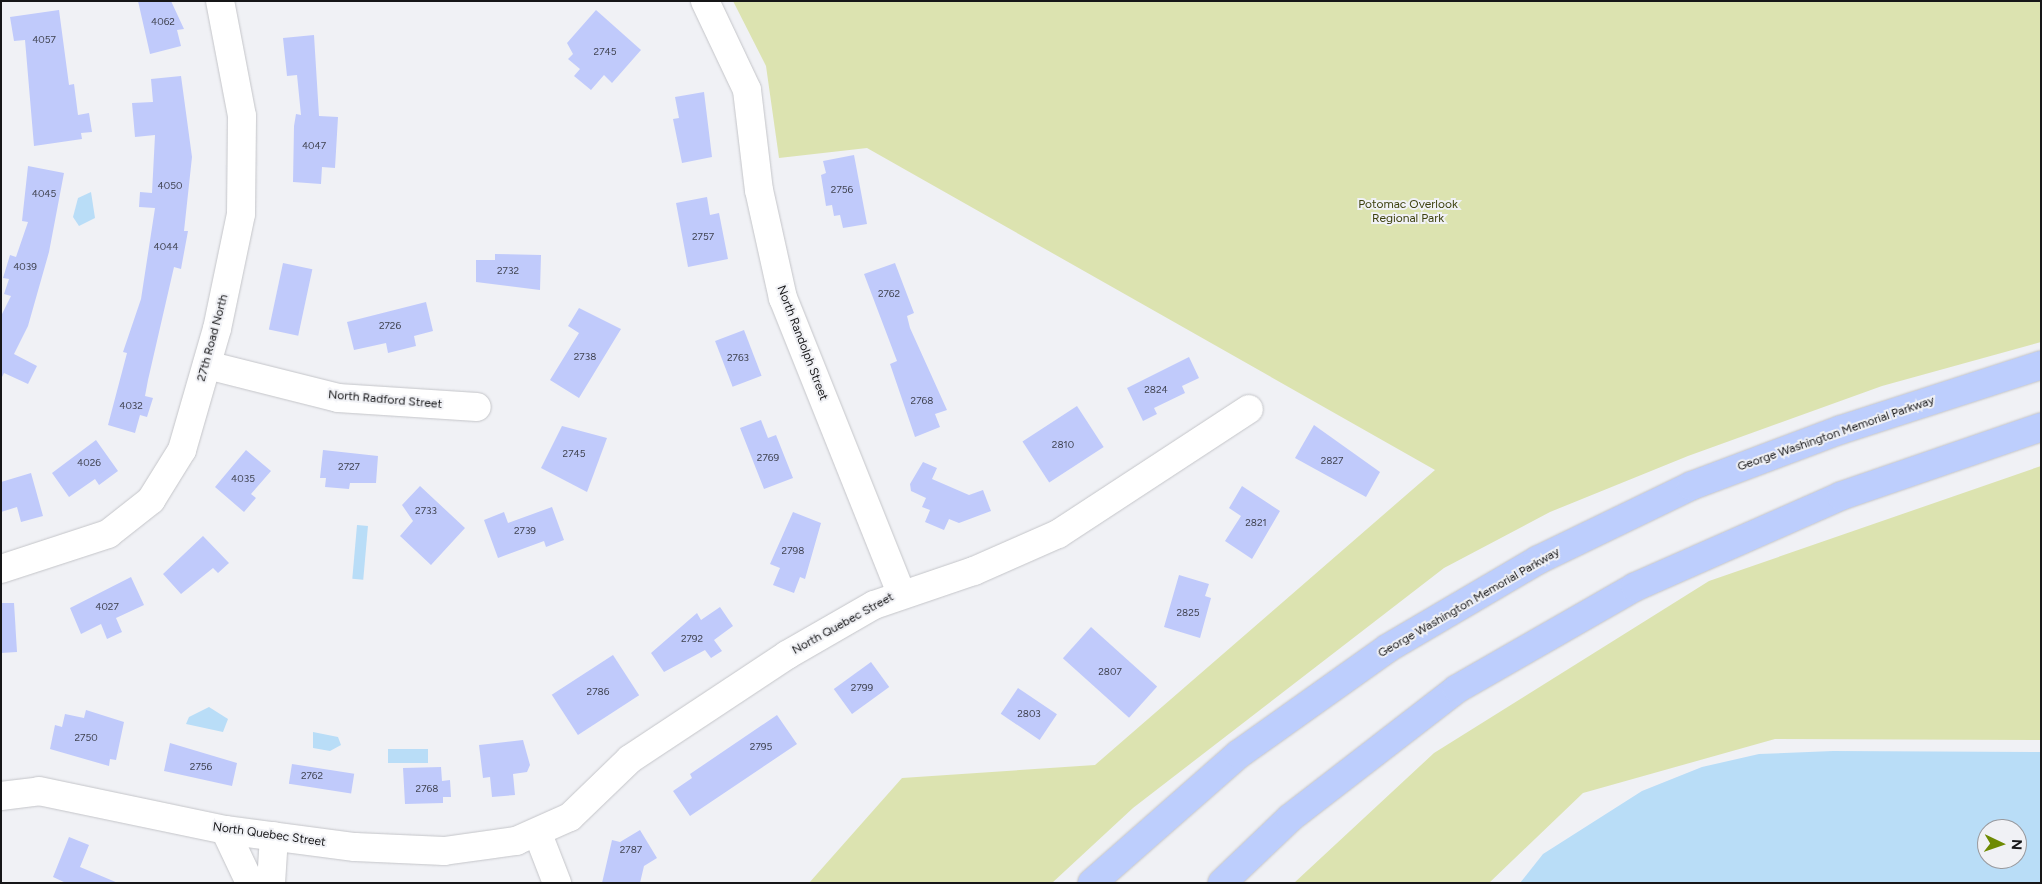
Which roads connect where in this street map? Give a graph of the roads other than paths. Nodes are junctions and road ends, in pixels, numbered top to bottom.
1 (220, 1) edge
2 (705, 1) edge
3 (207, 365) junction
4 (2041, 365) edge
5 (477, 407) dead end
6 (1249, 409) dead end
7 (2041, 428) edge
8 (1, 569) edge
9 (901, 593) junction
10 (1, 796) edge
11 (226, 830) junction
12 (538, 834) junction
13 (274, 836) junction
14 (250, 883) edge
15 (271, 883) edge
16 (557, 883) edge
17 (1092, 883) edge
18 (1222, 883) edge

1 - 3 street, 27th Road North
2 - 9 street, North Randolph Street
3 - 5 street, North Radford Street
3 - 8 street, 27th Road North
4 - 17 highway, George Washington Memorial Parkway
6 - 9 street, North Quebec Street
7 - 18 highway
9 - 12 street, North Quebec Street
10 - 11 street, North Quebec Street
11 - 13 street, North Quebec Street
11 - 14 street
12 - 13 street, North Quebec Street
12 - 16 street
13 - 15 street

